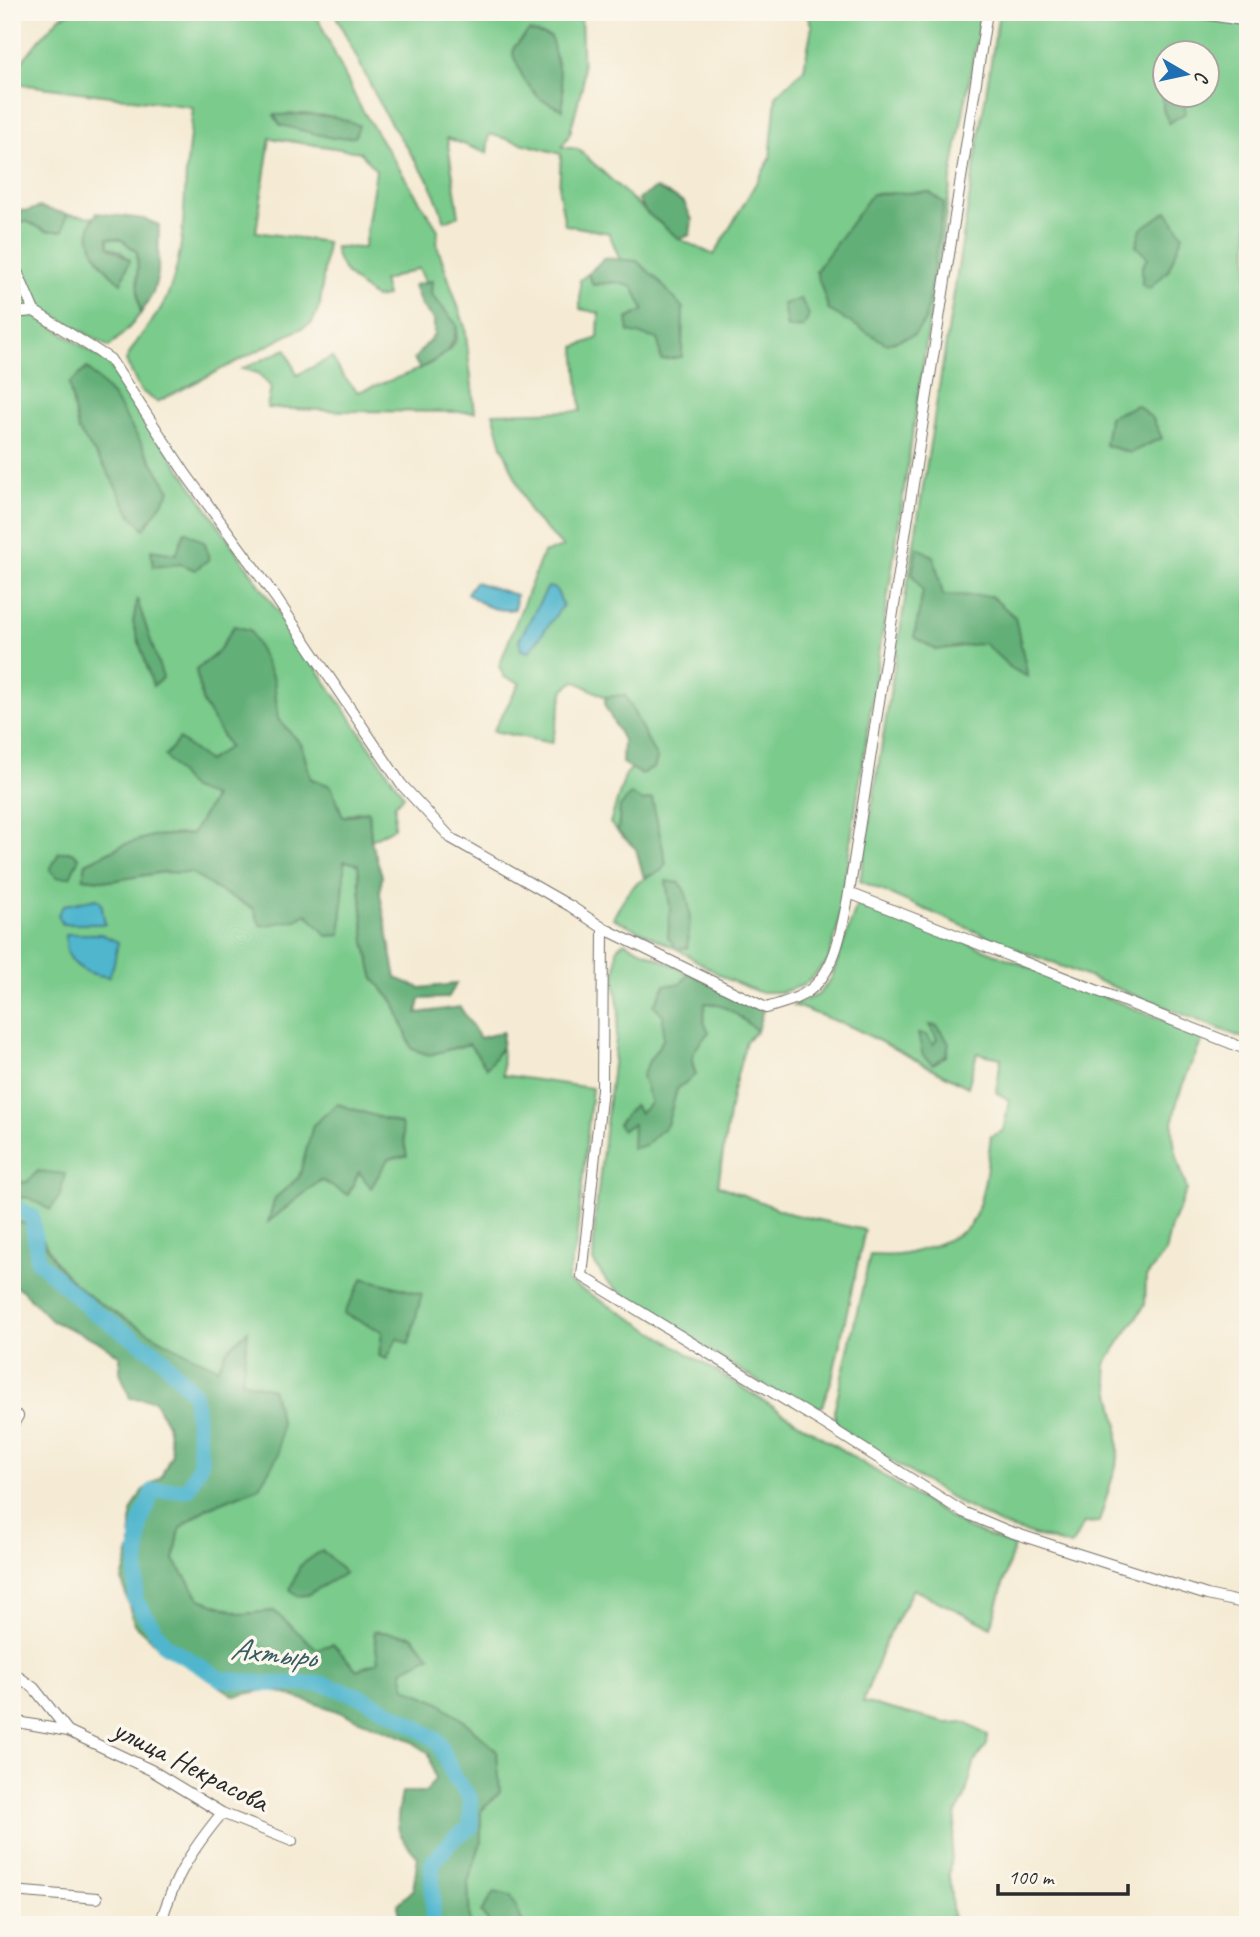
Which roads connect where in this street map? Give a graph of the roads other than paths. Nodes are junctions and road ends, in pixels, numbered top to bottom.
1 (987, 12) edge
2 (1191, 12) edge
3 (1248, 21) edge
4 (12, 260) edge
5 (34, 311) junction
6 (12, 313) edge
7 (849, 893) junction
8 (603, 928) junction
9 (1248, 1050) edge
10 (18, 1416) dead end
11 (12, 1426) edge
12 (1248, 1604) edge
13 (12, 1672) edge
14 (12, 1721) edge
15 (68, 1731) junction
16 (222, 1813) junction
17 (292, 1841) dead end
18 (12, 1891) edge
19 (97, 1898) dead end
20 (160, 1925) edge

1 - 7 street
2 - 3 street
4 - 5 street
5 - 6 street
5 - 8 street
7 - 8 street
7 - 9 street
8 - 12 street
10 - 11 street
13 - 15 street, улица Некрасова
14 - 15 street, улица Некрасова
15 - 16 street, улица Некрасова
16 - 17 street, улица Некрасова
16 - 20 street
18 - 19 street

